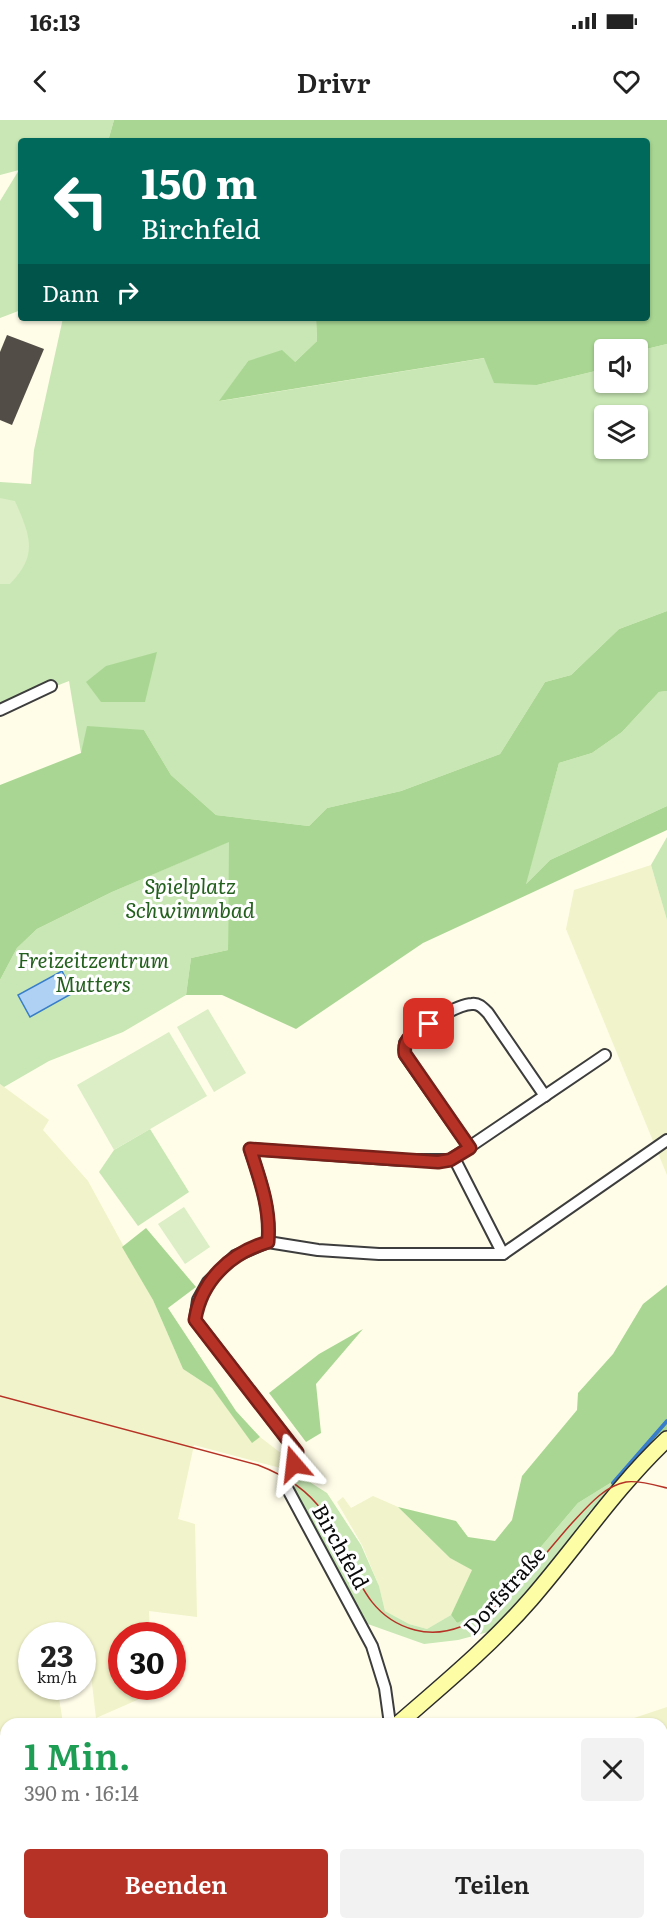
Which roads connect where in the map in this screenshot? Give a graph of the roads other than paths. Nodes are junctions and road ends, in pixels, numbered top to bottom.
1 (51, 686) dead end
2 (0, 710) edge
3 (605, 1055) dead end
4 (544, 1096) junction
5 (667, 1140) edge
6 (470, 1148) junction
7 (454, 1158) junction
8 (268, 1242) junction
9 (503, 1254) junction
10 (667, 1439) edge
11 (389, 1718) edge
12 (405, 1718) edge

1 - 2 street
3 - 4 street
4 - 6 street
4 - 6 street
5 - 9 street
6 - 7 street
7 - 8 street
7 - 9 street
8 - 9 street
8 - 11 street, Birchfeld
10 - 12 main road, Dorfstraße

